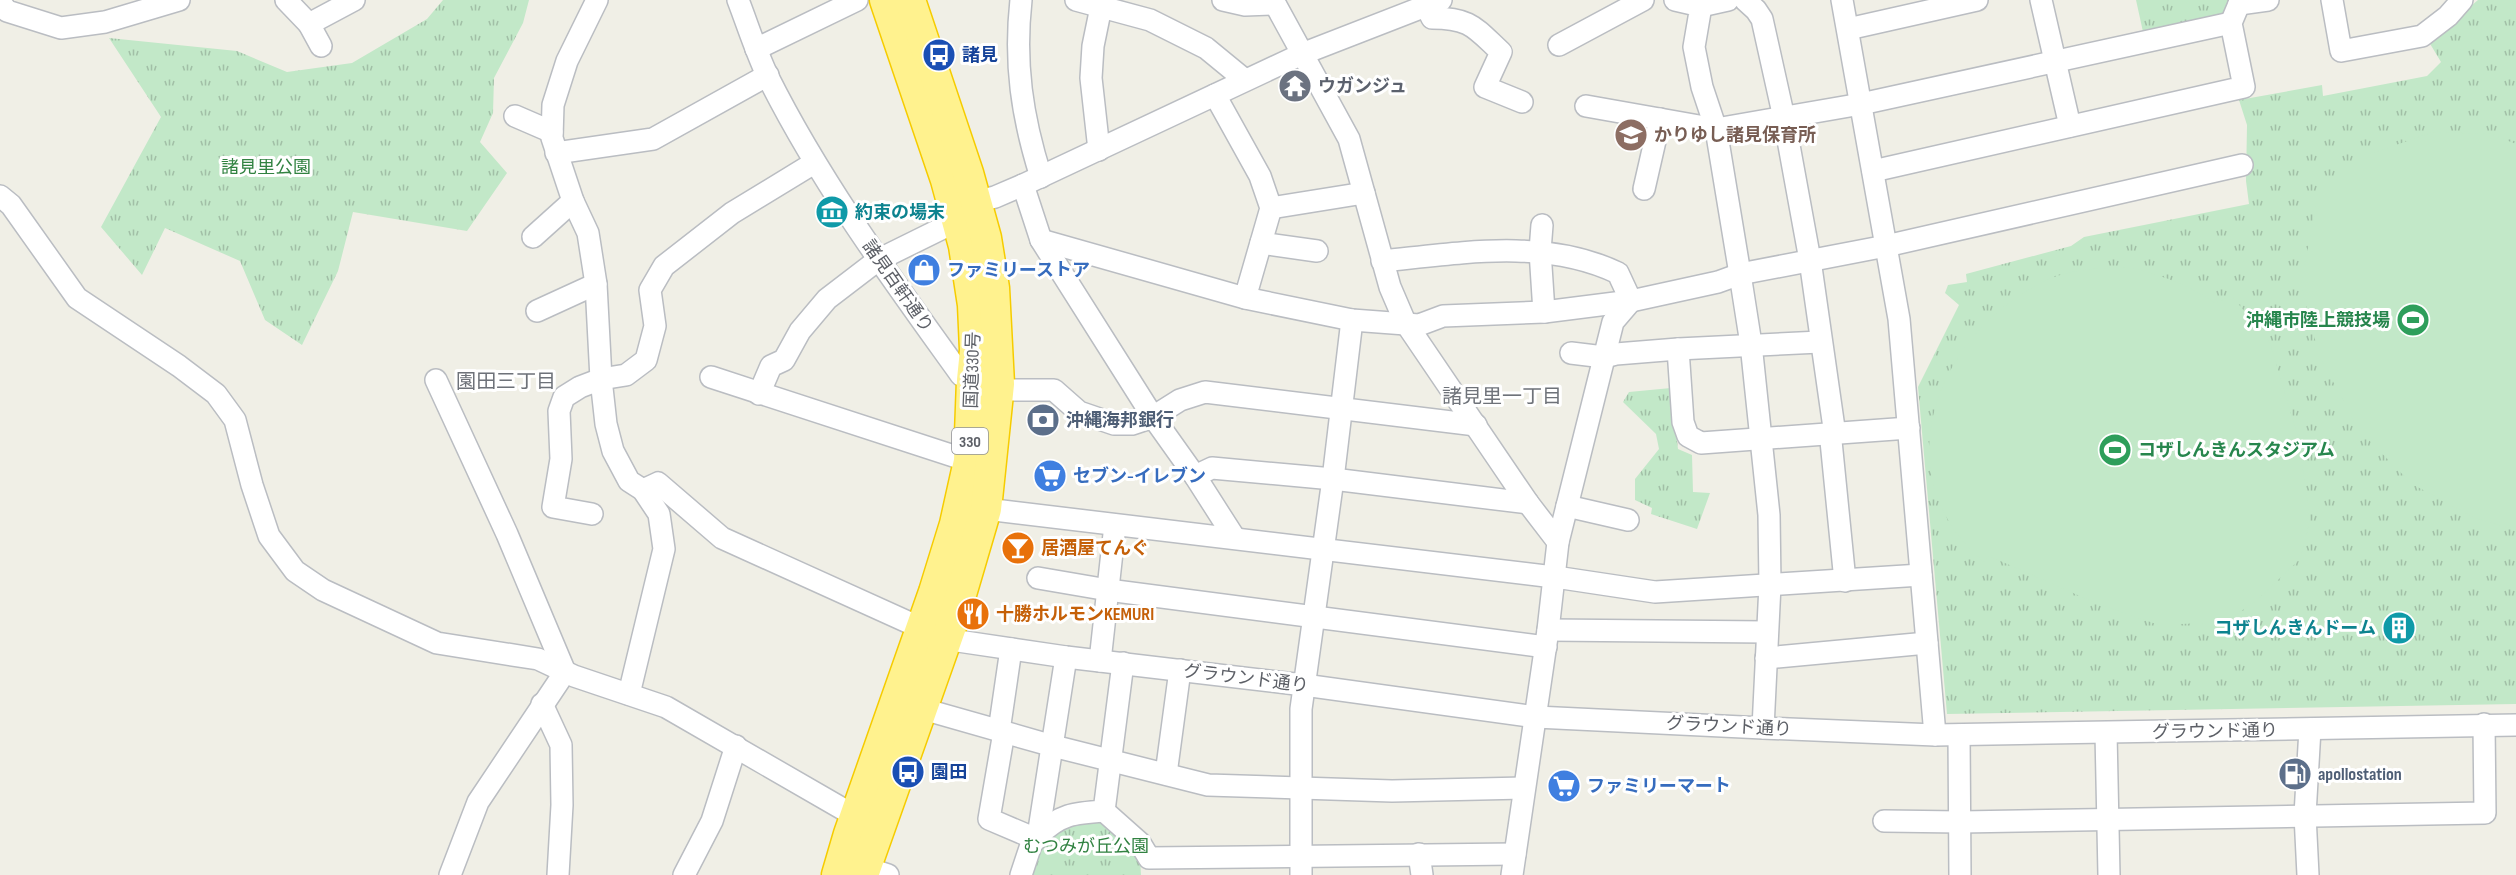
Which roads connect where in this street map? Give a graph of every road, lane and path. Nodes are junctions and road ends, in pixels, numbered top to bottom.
1 (180, 0) edge
2 (286, 0) edge
3 (354, 0) edge
4 (597, 0) edge
5 (738, 0) edge
6 (857, 0) edge
7 (885, 0) edge
8 (910, 0) edge
9 (1021, 0) edge
10 (1076, 0) edge
11 (1223, 0) edge
12 (1643, 0) edge
13 (1675, 0) edge
14 (1728, 0) edge
15 (1745, 0) edge
16 (1842, 0) edge
17 (1977, 0) edge
18 (2041, 0) edge
19 (2268, 0) edge
20 (2332, 0) edge
21 (2462, 0) edge
22 (1274, 2) edge
23 (1434, 3) edge
24 (1101, 6) junction
25 (1701, 6) junction
26 (2236, 9) edge
27 (2, 11) edge
28 (309, 24) junction
29 (1848, 29) junction
30 (1559, 45) dead end
31 (321, 46) dead end
32 (756, 49) junction
33 (1302, 54) junction
34 (2055, 61) junction
35 (768, 75) junction
36 (1245, 80) junction
37 (1215, 94) junction
38 (1522, 102) dead end
39 (1861, 104) junction
40 (1586, 106) dead end
41 (515, 116) dead end
42 (1784, 118) junction
43 (1660, 119) junction
44 (2070, 126) junction
45 (1716, 129) junction
46 (554, 142) junction
47 (1100, 150) junction
48 (814, 163) junction
49 (2242, 165) dead end
50 (1873, 171) junction
51 (1032, 181) junction
52 (1644, 189) dead end
53 (1364, 193) junction
54 (0, 196) edge
55 (573, 201) junction
56 (1271, 208) junction
57 (962, 210) junction
58 (1542, 225) dead end
59 (533, 237) dead end
60 (1041, 240) junction
61 (1261, 243) junction
62 (1886, 246) junction
63 (1317, 251) dead end
64 (1540, 251) junction
65 (878, 260) junction
66 (1810, 260) junction
67 (1382, 261) junction
68 (1740, 274) junction
69 (596, 284) junction
70 (1245, 298) junction
71 (1631, 301) junction
72 (537, 311) dead end
73 (1544, 312) junction
74 (1352, 320) junction
75 (1405, 322) junction
76 (1820, 342) junction
77 (1751, 344) junction
78 (1678, 349) junction
79 (1571, 353) dead end
80 (1604, 357) junction
81 (711, 377) dead end
82 (601, 379) junction
83 (436, 380) dead end
84 (990, 384) junction
85 (759, 394) junction
86 (1340, 409) junction
87 (1153, 417) junction
88 (1476, 425) junction
89 (1909, 428) junction
90 (1832, 433) junction
91 (1760, 440) junction
92 (969, 461) junction
93 (1195, 476) junction
94 (1333, 479) junction
95 (643, 490) junction
96 (1528, 503) junction
97 (1567, 506) junction
98 (986, 509) junction
99 (592, 514) dead end
100 (1628, 520) dead end
101 (1115, 525) junction
102 (1234, 537) junction
103 (1558, 542) junction
104 (1323, 549) junction
105 (1921, 575) junction
106 (1555, 577) junction
107 (1038, 578) dead end
108 (1845, 581) junction
109 (1770, 585) junction
110 (1108, 590) junction
111 (1314, 616) junction
112 (1767, 632) junction
113 (934, 633) junction
114 (1547, 639) junction
115 (1927, 643) junction
116 (1011, 649) junction
117 (1066, 657) junction
118 (1766, 658) junction
119 (1100, 661) junction
120 (1123, 663) junction
121 (1180, 670) junction
122 (565, 672) junction
123 (1304, 685) junction
124 (629, 694) junction
125 (542, 704) junction
126 (923, 709) junction
127 (1536, 717) junction
128 (2484, 724) junction
129 (2516, 724) edge
130 (1763, 728) junction
131 (2310, 729) junction
132 (1001, 731) junction
133 (2106, 733) junction
134 (1935, 735) junction
135 (1959, 735) junction
136 (736, 746) junction
137 (1053, 746) junction
138 (1112, 761) junction
139 (1166, 774) junction
140 (1302, 788) junction
141 (1524, 788) junction
142 (1104, 811) junction
143 (2305, 815) junction
144 (855, 816) junction
145 (2108, 818) junction
146 (1884, 821) dead end
147 (1961, 822) junction
148 (1037, 837) junction
149 (1515, 854) junction
150 (1301, 865) edge
151 (1421, 865) edge
152 (1147, 867) edge
153 (859, 871) edge
154 (450, 875) edge
155 (558, 875) edge
156 (684, 875) edge
157 (1022, 875) edge
158 (1512, 875) edge
159 (1960, 875) edge
160 (2109, 875) edge
161 (2308, 875) edge

1 - 27 street
2 - 28 street
3 - 28 street
4 - 46 street
5 - 32 street, 諸見百軒通り
6 - 32 street
7 - 57 highway, 国道330号 / 330
8 - 57 highway, 国道330号 / 330
9 - 51 street
10 - 24 street
11 - 22 street
12 - 30 street
13 - 25 street
14 - 25 street
15 - 42 street
16 - 29 street
17 - 29 street
18 - 34 street
19 - 26 street
20 - 21 street
22 - 33 street
23 - 33 street
23 - 38 street
24 - 36 street
24 - 47 street
25 - 45 street
26 - 34 street
26 - 44 street
28 - 31 street
29 - 39 street
32 - 35 street, 諸見百軒通り
33 - 36 street
33 - 53 street
34 - 39 street
34 - 44 street
35 - 46 street
35 - 48 street, 諸見百軒通り
36 - 37 street
37 - 47 street
37 - 56 street
39 - 42 street
39 - 50 street
40 - 43 street
41 - 46 street
42 - 45 street
42 - 66 street
43 - 45 street
43 - 52 street
44 - 50 street
45 - 68 street
46 - 55 street
47 - 51 street
48 - 65 street, 諸見百軒通り
48 - 82 street
49 - 62 street
50 - 62 street
51 - 57 street
51 - 60 street
53 - 56 street
53 - 67 street
54 - 122 street
55 - 59 street
55 - 69 street
56 - 61 street
57 - 65 street
57 - 84 highway, 国道330号 / 330
58 - 64 street
60 - 70 street
60 - 87 street
61 - 63 street
61 - 70 street
62 - 66 street
62 - 89 street
64 - 67 street
64 - 71 street
64 - 73 street
65 - 84 street, 諸見百軒通り
65 - 85 street
66 - 68 street
66 - 76 street
67 - 75 street
68 - 71 street
68 - 77 street
69 - 72 street
69 - 82 street
70 - 74 street
71 - 73 street
71 - 80 street
73 - 75 street
74 - 75 street
74 - 86 street
75 - 88 street
76 - 77 street
76 - 90 street
77 - 78 street
77 - 91 street
78 - 80 street
78 - 91 street
79 - 80 street
80 - 97 street
81 - 85 street
82 - 95 street
82 - 99 street
83 - 122 street
84 - 87 street
84 - 92 highway, 国道330号 / 330
84 - 98 highway, 国道330号 / 330
85 - 92 street
86 - 87 street
86 - 88 street
86 - 94 street
87 - 93 street
88 - 96 street
89 - 90 street
89 - 105 street
90 - 91 street
90 - 108 street
91 - 109 street
92 - 113 highway, 国道330号 / 330
93 - 94 street
93 - 102 street
94 - 96 street
94 - 104 street
95 - 113 street, グラウンド通り
95 - 124 street
96 - 103 street
97 - 100 street
97 - 103 street
98 - 101 street
98 - 113 highway, 国道330号 / 330
101 - 102 street
101 - 110 street
102 - 104 street
103 - 106 street
104 - 106 street
104 - 111 street
105 - 108 street
105 - 115 street
106 - 109 street
106 - 114 street
107 - 110 street
108 - 109 street
109 - 112 street
110 - 111 street
110 - 119 street
111 - 114 street
111 - 123 street
112 - 114 street
112 - 118 street
113 - 116 street, グラウンド通り
113 - 126 highway, 国道330号 / 330
113 - 144 highway, 国道330号 / 330
114 - 127 street
115 - 118 street
115 - 134 street
116 - 117 street, グラウンド通り
116 - 132 street
117 - 119 street, グラウンド通り
117 - 137 street
118 - 130 street
119 - 120 street, グラウンド通り
120 - 121 street, グラウンド通り
120 - 138 street
121 - 123 street, グラウンド通り
121 - 139 street
122 - 124 street
122 - 125 street
123 - 127 street, グラウンド通り
123 - 140 street
124 - 136 street
125 - 154 street
125 - 155 street
126 - 132 street
126 - 153 highway, 国道330号 / 330
127 - 130 street, グラウンド通り
127 - 141 street
128 - 129 street, グラウンド通り
128 - 131 street, グラウンド通り
128 - 143 street
130 - 134 street, グラウンド通り
131 - 133 street, グラウンド通り
131 - 143 street
132 - 137 street
132 - 148 street
133 - 135 street, グラウンド通り
133 - 145 street
134 - 135 street, グラウンド通り
135 - 147 street
136 - 144 street
136 - 156 street
137 - 138 street
137 - 148 street
138 - 139 street
138 - 142 street
139 - 140 street
140 - 141 street
140 - 150 street
141 - 149 street
142 - 148 street
142 - 152 street
143 - 145 street
143 - 161 street
144 - 153 highway, 国道330号 / 330
145 - 147 street
145 - 160 street
146 - 147 street
147 - 159 street
148 - 157 street
149 - 151 street
149 - 158 street
150 - 151 street
150 - 152 street

